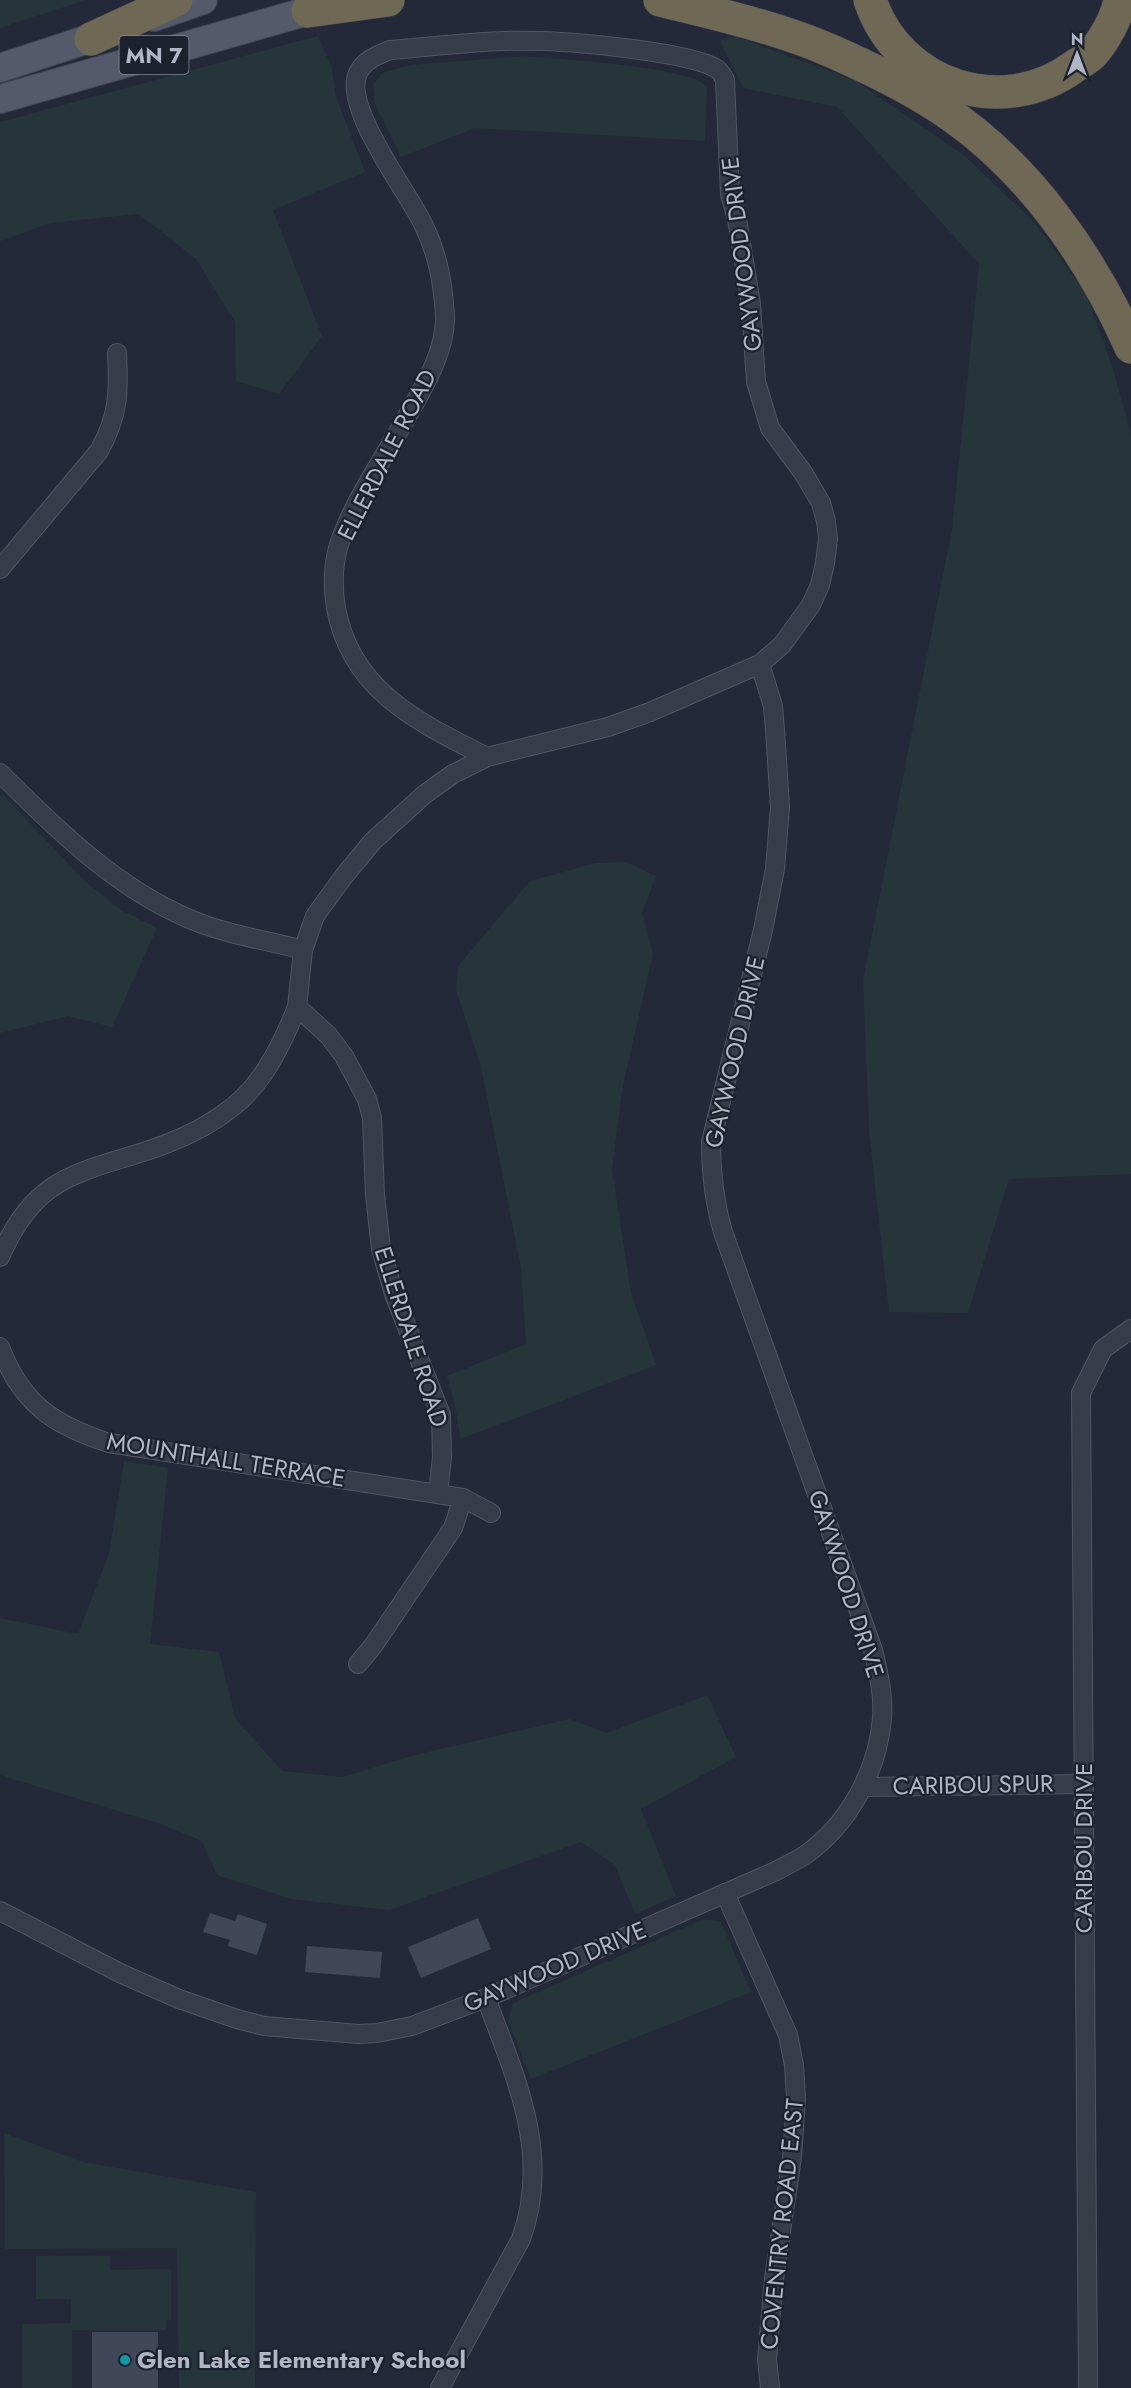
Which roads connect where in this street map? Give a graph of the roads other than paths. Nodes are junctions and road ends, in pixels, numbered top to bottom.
1 (176, 0) edge
2 (203, 0) edge
3 (345, 0) edge
4 (388, 0) edge
5 (660, 0) edge
6 (870, 0) edge
7 (1120, 0) edge
8 (308, 11) junction
9 (91, 39) junction
10 (0, 68) edge
11 (357, 74) joint
12 (0, 99) edge
13 (1131, 347) edge
14 (117, 353) dead end
15 (0, 569) edge
16 (760, 664) junction
17 (487, 757) junction
18 (0, 773) edge
19 (303, 950) junction
20 (297, 1007) junction
21 (0, 1257) edge
22 (1131, 1329) edge
23 (0, 1347) edge
24 (438, 1494) junction
25 (463, 1498) junction
26 (491, 1513) dead end
27 (358, 1664) dead end
28 (1083, 1784) junction
29 (863, 1787) junction
30 (725, 1893) junction
31 (0, 1911) edge
32 (486, 1998) junction
33 (440, 2388) edge
34 (770, 2388) edge
35 (1088, 2388) edge

1 - 9 highway
2 - 9 main road, MN 7
3 - 8 main road, MN 7
4 - 8 highway
5 - 13 highway
6 - 7 highway
8 - 12 main road, MN 7
9 - 10 main road, MN 7
11 - 16 street, GAYWOOD DRIVE
11 - 17 street, ELLERDALE ROAD
14 - 15 street
16 - 17 street, GAYWOOD DRIVE
16 - 29 street, GAYWOOD DRIVE
17 - 19 street
18 - 19 street
19 - 20 street
20 - 21 street
20 - 24 street, ELLERDALE ROAD
22 - 28 street, CARIBOU DRIVE
23 - 24 street, MOUNTHALL TERRACE
24 - 25 street, MOUNTHALL TERRACE
25 - 26 street, MOUNTHALL TERRACE
25 - 27 street
28 - 29 street, CARIBOU SPUR
28 - 35 street, CARIBOU DRIVE
29 - 30 street, GAYWOOD DRIVE
30 - 32 street, GAYWOOD DRIVE
30 - 34 street, COVENTRY ROAD EAST
31 - 32 street, GAYWOOD DRIVE
32 - 33 street

